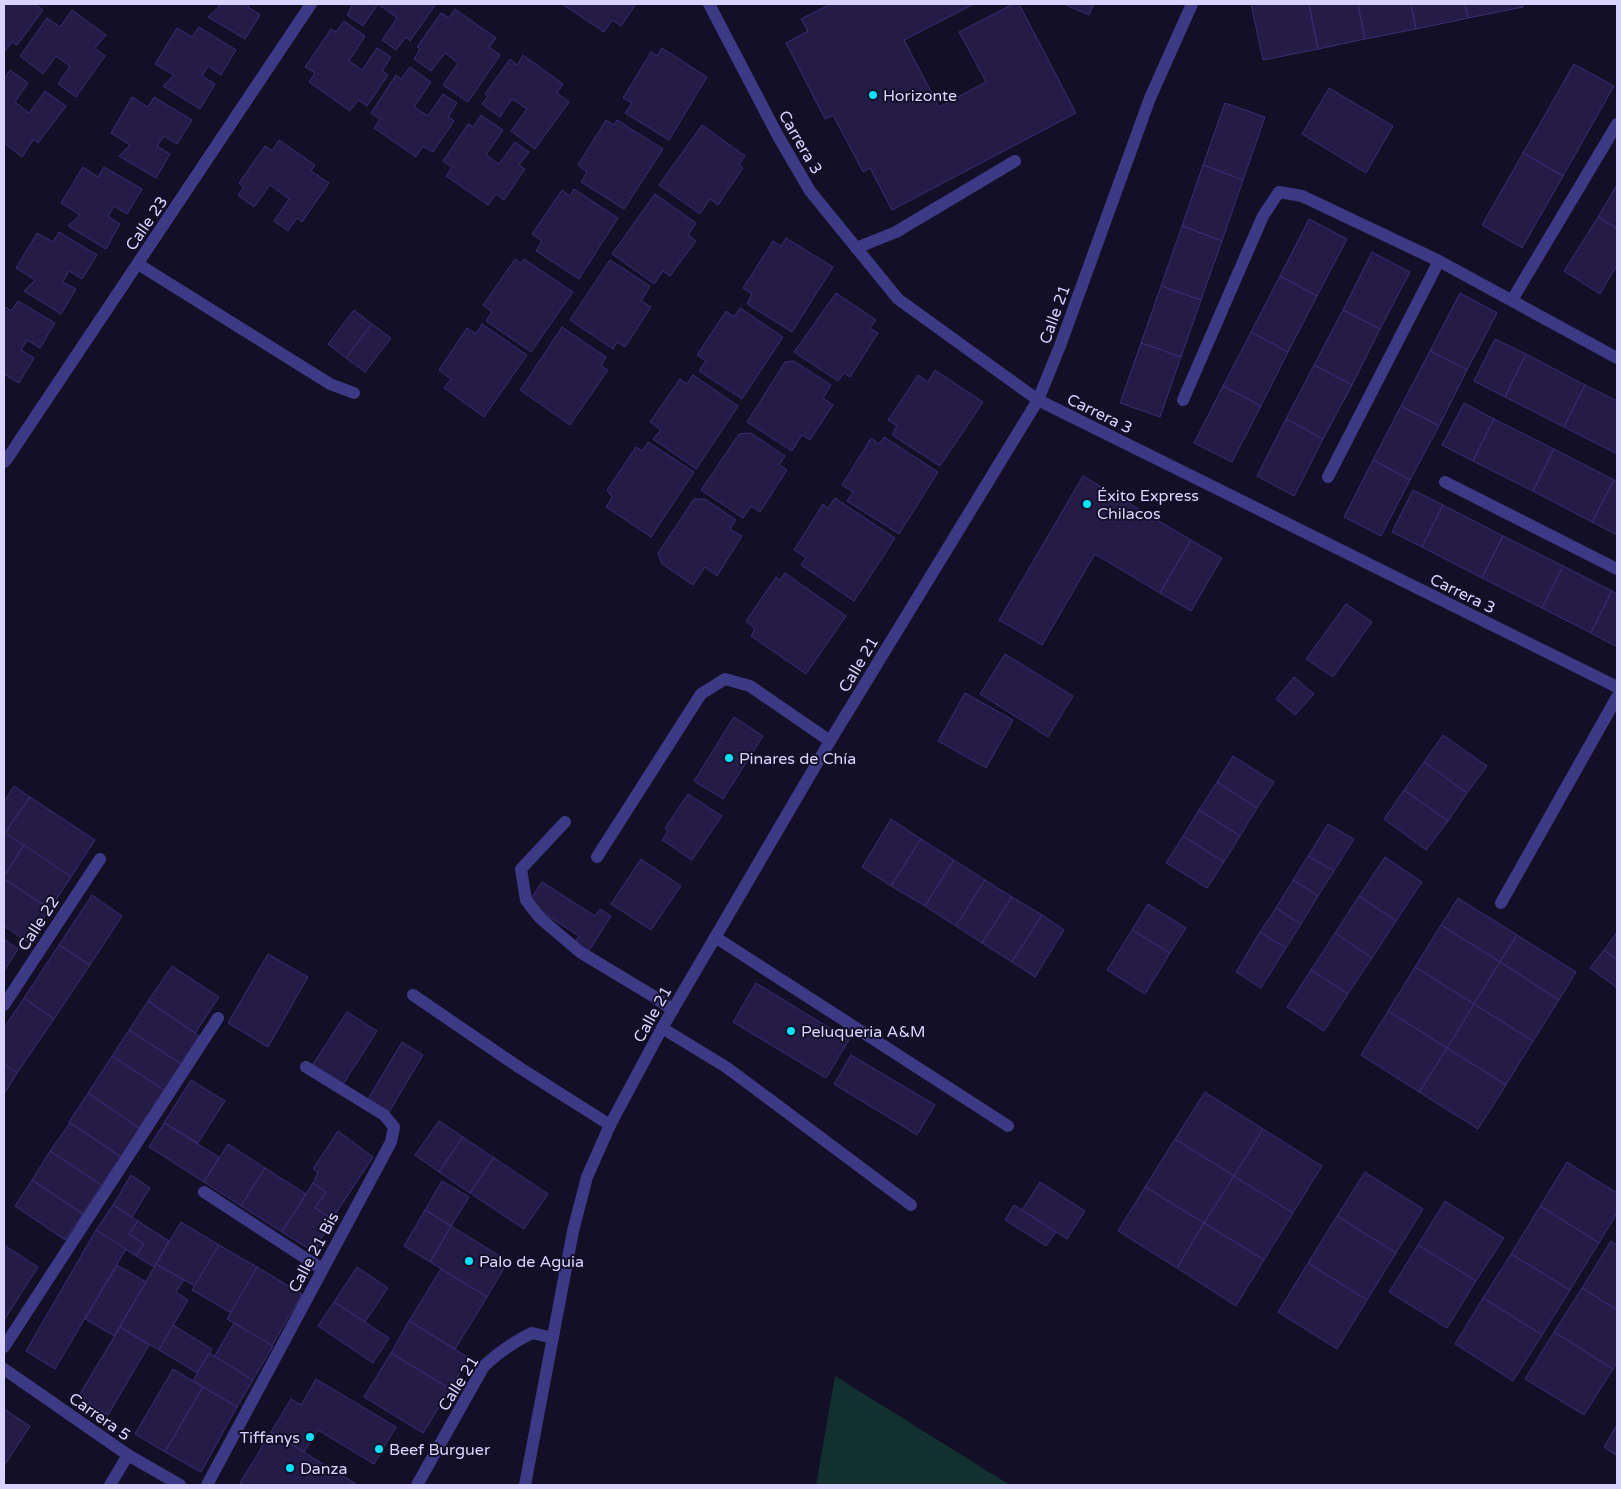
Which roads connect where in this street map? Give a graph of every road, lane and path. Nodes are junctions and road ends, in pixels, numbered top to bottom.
1 (311, 4) edge
2 (709, 4) edge
3 (1192, 4) edge
4 (1617, 124) edge
5 (1015, 161) dead end
6 (856, 248) junction
7 (1439, 261) junction
8 (138, 264) junction
9 (1512, 300) junction
10 (1617, 358) edge
11 (354, 393) dead end
12 (1038, 400) junction
13 (1183, 400) dead end
14 (5, 460) edge
15 (1328, 477) dead end
16 (1444, 482) dead end
17 (1617, 569) edge
18 (1617, 687) edge
19 (1617, 697) edge
20 (830, 741) junction
21 (565, 822) dead end
22 (597, 857) dead end
23 (100, 859) dead end
24 (1501, 903) dead end
25 (715, 937) junction
26 (413, 994) dead end
27 (4, 1005) edge
28 (673, 1010) junction
29 (218, 1018) dead end
30 (662, 1028) junction
31 (306, 1067) dead end
32 (610, 1125) junction
33 (1008, 1126) dead end
34 (204, 1192) dead end
35 (911, 1205) dead end
36 (322, 1269) junction
37 (553, 1338) junction
38 (4, 1347) edge
39 (4, 1369) edge
40 (128, 1455) junction
41 (110, 1485) edge
42 (180, 1485) edge
43 (207, 1485) edge
44 (417, 1485) edge
45 (525, 1485) edge

1 - 8 street, Calle 23
2 - 6 street, Carrera 3
3 - 12 street, Calle 21
4 - 9 street
5 - 6 street
6 - 12 street, Carrera 3
7 - 9 street
7 - 13 street
7 - 15 street
8 - 11 street
8 - 14 street, Calle 23
9 - 10 street
12 - 18 street, Carrera 3
12 - 20 street, Calle 21
16 - 17 street
19 - 24 street
20 - 22 street
20 - 25 street, Calle 21
21 - 28 street
23 - 27 street, Calle 22
25 - 28 street, Calle 21
25 - 33 street
26 - 32 street
28 - 30 street, Calle 21
29 - 38 street
30 - 32 street, Calle 21
30 - 35 street
31 - 36 street, Calle 21 Bis
32 - 37 street, Calle 21
34 - 36 street
36 - 43 street, Calle 21 Bis
37 - 44 street, Calle 21
37 - 45 street, Calle 21
39 - 40 street, Carrera 5
40 - 41 street
40 - 42 street, Carrera 5

